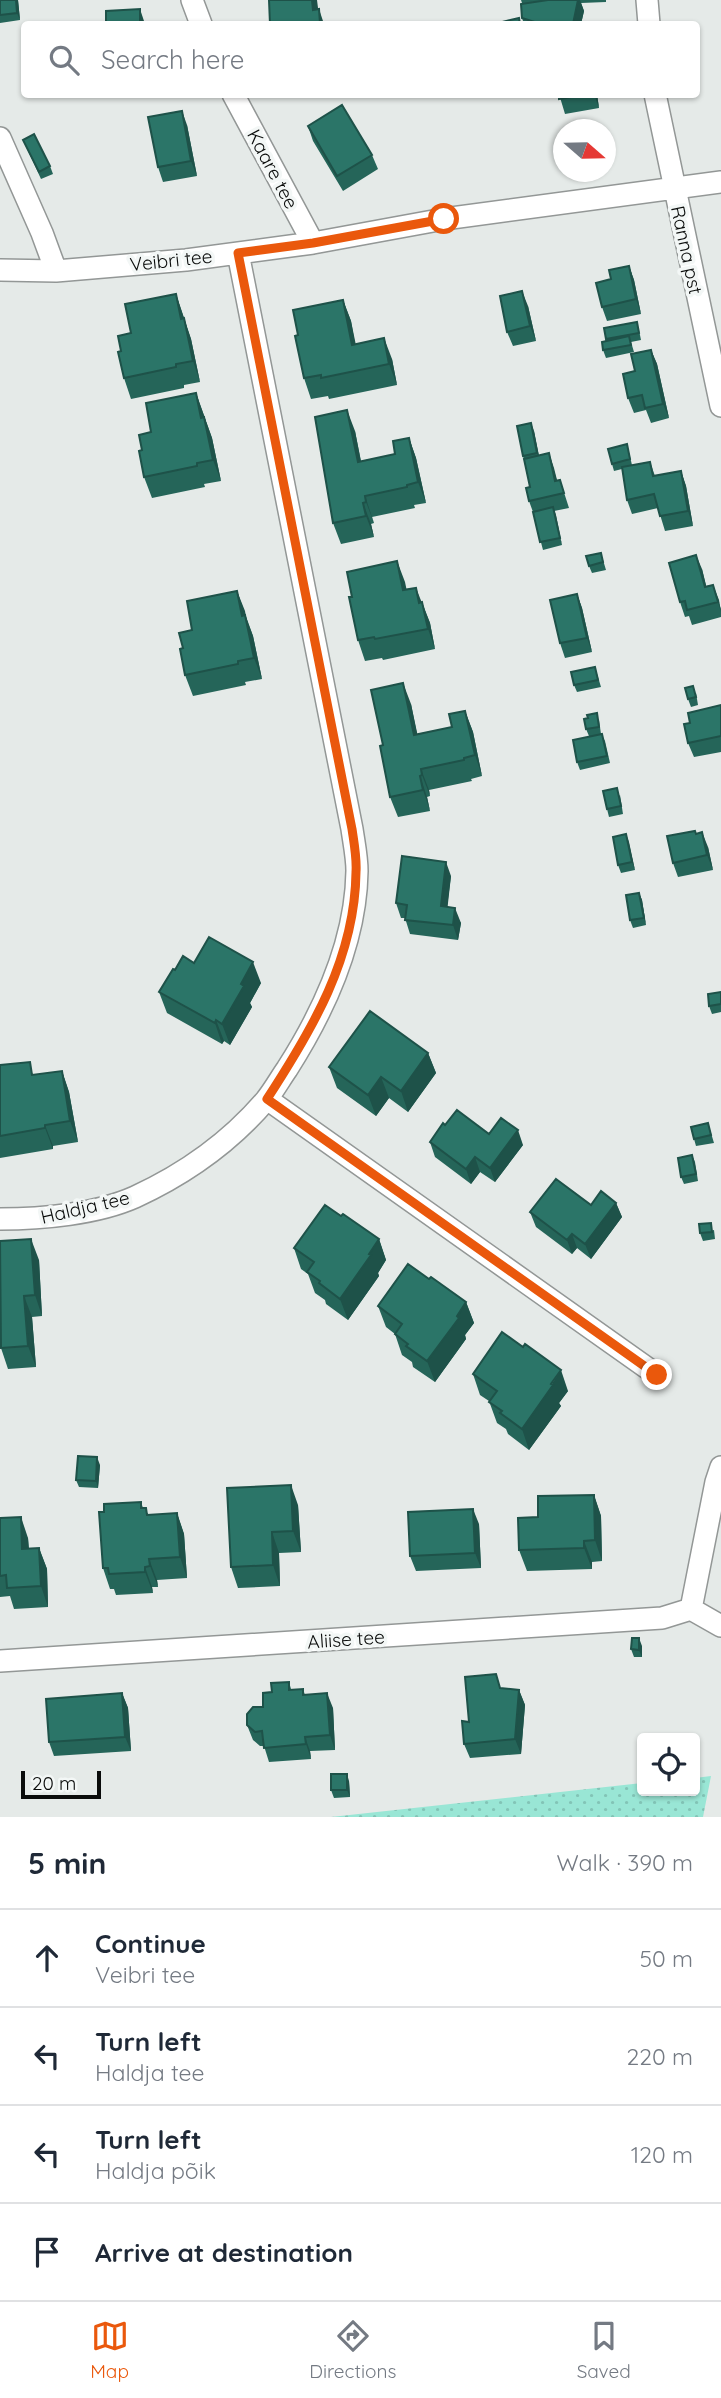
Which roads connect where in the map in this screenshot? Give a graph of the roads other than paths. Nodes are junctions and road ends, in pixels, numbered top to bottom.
1 (191, 0) edge
2 (647, 0) edge
3 (200, 21) edge
4 (649, 21) edge
5 (235, 98) edge
6 (656, 98) edge
7 (0, 138) edge
8 (721, 182) edge
9 (674, 188) junction
10 (313, 243) junction
11 (238, 253) junction
12 (0, 270) edge
13 (56, 271) junction
14 (721, 406) edge
15 (267, 1099) junction
16 (0, 1219) edge
17 (657, 1375) dead end
18 (721, 1467) edge
19 (691, 1609) junction
20 (721, 1626) edge
21 (0, 1661) edge

1 - 3 street
2 - 4 street
5 - 10 street, Kaare tee
6 - 9 street, Ranna pst
7 - 13 street
8 - 9 street, Veibri tee
9 - 10 street, Veibri tee
9 - 14 street, Ranna pst
10 - 11 street, Veibri tee
11 - 13 street, Veibri tee
11 - 15 street, Haldja tee
12 - 13 street, Veibri tee
15 - 16 street, Haldja tee
15 - 17 street
18 - 19 street
19 - 20 street
19 - 21 street, Aliise tee

